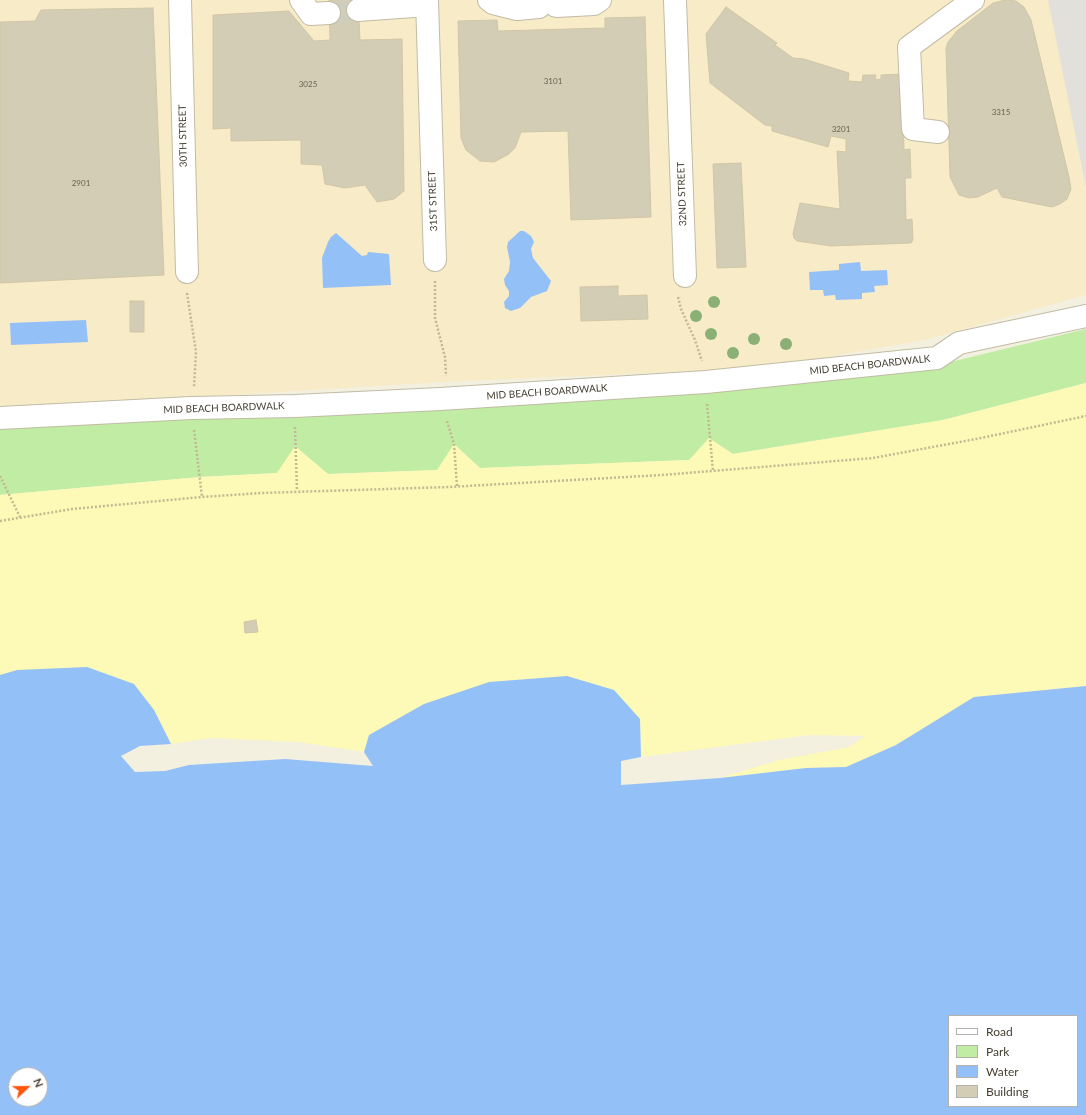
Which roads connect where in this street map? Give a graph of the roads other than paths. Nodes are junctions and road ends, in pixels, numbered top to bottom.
1 (180, 0) edge
2 (301, 0) edge
3 (489, 0) edge
4 (600, 0) edge
5 (675, 0) edge
6 (973, 0) edge
7 (427, 3) edge
8 (358, 10) tunnel mouth
9 (329, 12) tunnel mouth
10 (938, 132) dead end
11 (435, 260) road end
12 (187, 272) dead end
13 (685, 276) road end
14 (1086, 316) edge
15 (0, 418) edge

1 - 12 street, 30TH STREET
2 - 9 street
3 - 4 street
5 - 13 street, 32ND STREET
6 - 10 street
7 - 8 street
7 - 11 street, 31ST STREET
14 - 15 street, MID BEACH BOARDWALK

